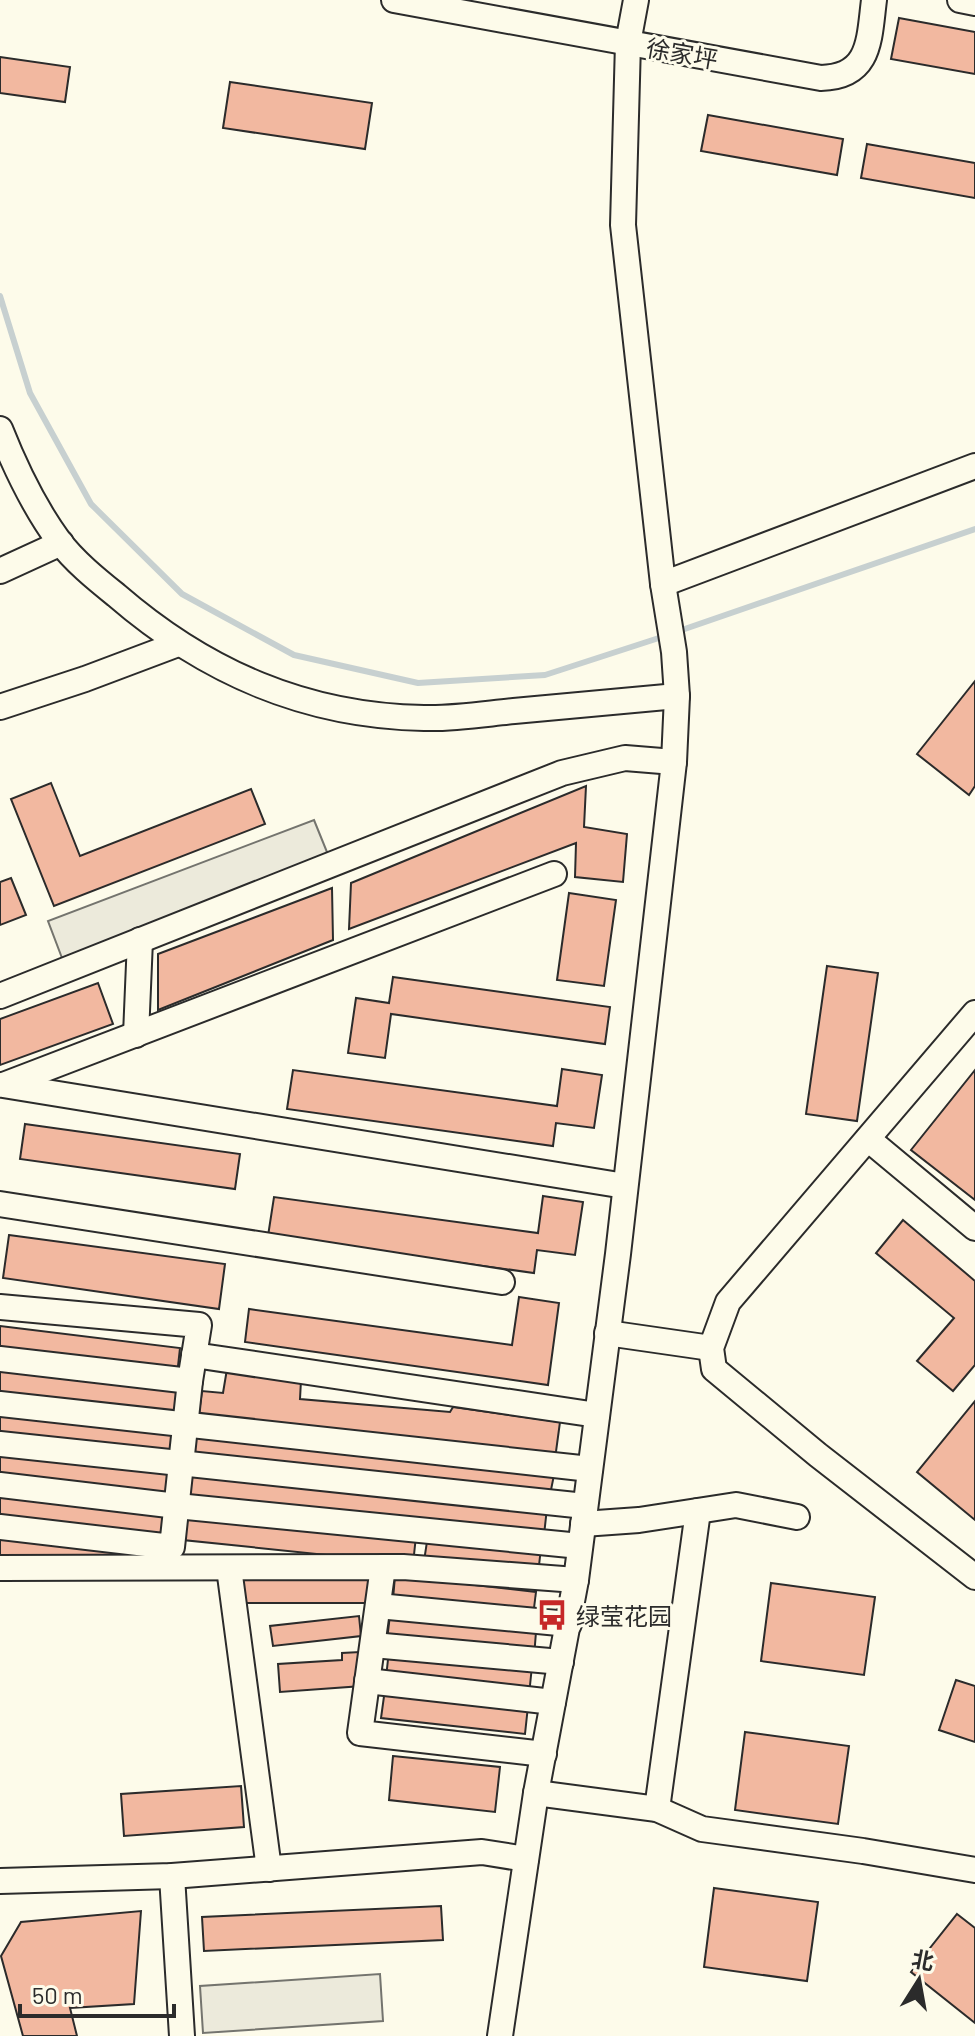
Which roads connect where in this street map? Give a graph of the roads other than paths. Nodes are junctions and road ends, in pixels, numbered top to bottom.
1 (394, 0) edge
2 (636, 0) edge
3 (874, 0) edge
4 (960, 0) edge
5 (975, 3) edge
6 (437, 4) edge
7 (628, 43) junction
8 (0, 429) edge
9 (975, 466) edge
10 (61, 543) junction
11 (0, 571) edge
12 (665, 596) junction
13 (178, 644) junction
14 (677, 696) junction
15 (0, 707) edge
16 (674, 762) junction
17 (554, 874) dead end
18 (140, 940) junction
19 (0, 996) edge
20 (975, 1013) edge
21 (136, 1035) junction
22 (2, 1086) edge
23 (868, 1139) junction
24 (625, 1186) junction
25 (0, 1204) edge
26 (975, 1228) edge
27 (502, 1282) dead end
28 (0, 1307) edge
29 (607, 1333) junction
30 (711, 1348) junction
31 (194, 1355) junction
32 (0, 1359) edge
33 (190, 1381) junction
34 (0, 1404) edge
35 (597, 1415) junction
36 (185, 1424) junction
37 (0, 1444) edge
38 (181, 1465) junction
39 (590, 1469) junction
40 (0, 1485) edge
41 (177, 1506) junction
42 (698, 1511) junction
43 (797, 1517) dead end
44 (583, 1525) junction
45 (0, 1527) edge
46 (423, 1530) junction
47 (383, 1567) junction
48 (0, 1568) edge
49 (229, 1568) junction
50 (419, 1568) junction
51 (975, 1577) edge
52 (576, 1580) junction
53 (378, 1606) junction
54 (569, 1624) junction
55 (373, 1645) junction
56 (561, 1662) junction
57 (367, 1681) junction
58 (553, 1702) junction
59 (544, 1754) junction
60 (536, 1793) junction
61 (657, 1809) junction
62 (526, 1859) junction
63 (269, 1869) junction
64 (975, 1870) edge
65 (172, 1876) junction
66 (0, 1881) edge
67 (182, 2036) edge
68 (500, 2036) edge

1 - 6 street, 徐家坪
2 - 7 street
3 - 7 street, 徐家坪
4 - 5 street
6 - 7 street, 徐家坪
7 - 12 street
8 - 10 street
9 - 12 street
10 - 11 street
10 - 13 street
12 - 14 street
13 - 14 street
13 - 15 street
14 - 16 street
16 - 18 street
16 - 24 street
17 - 21 street
18 - 19 street
18 - 21 street
20 - 23 street
21 - 22 street
22 - 24 street
23 - 26 street
23 - 30 street
24 - 29 street
25 - 27 street
28 - 31 street
29 - 30 street
29 - 35 street
30 - 51 street
31 - 33 street
31 - 35 street
32 - 33 street
33 - 36 street
34 - 36 street
35 - 39 street
36 - 38 street
36 - 39 street
37 - 38 street
38 - 41 street
38 - 44 street
39 - 44 street
40 - 41 street
41 - 45 street
41 - 46 street
42 - 43 street
42 - 44 street
42 - 61 street
44 - 46 street
44 - 52 street
46 - 50 street
47 - 49 street
47 - 50 street
47 - 53 street
48 - 49 street
49 - 63 street
50 - 52 street
52 - 54 street
53 - 54 street
53 - 55 street
54 - 56 street
55 - 56 street
55 - 57 street
56 - 58 street
57 - 58 street
57 - 59 street
58 - 59 street
59 - 60 street
60 - 61 street
60 - 62 street
61 - 64 street
62 - 63 street
62 - 68 street
63 - 65 street
65 - 66 street
65 - 67 street

